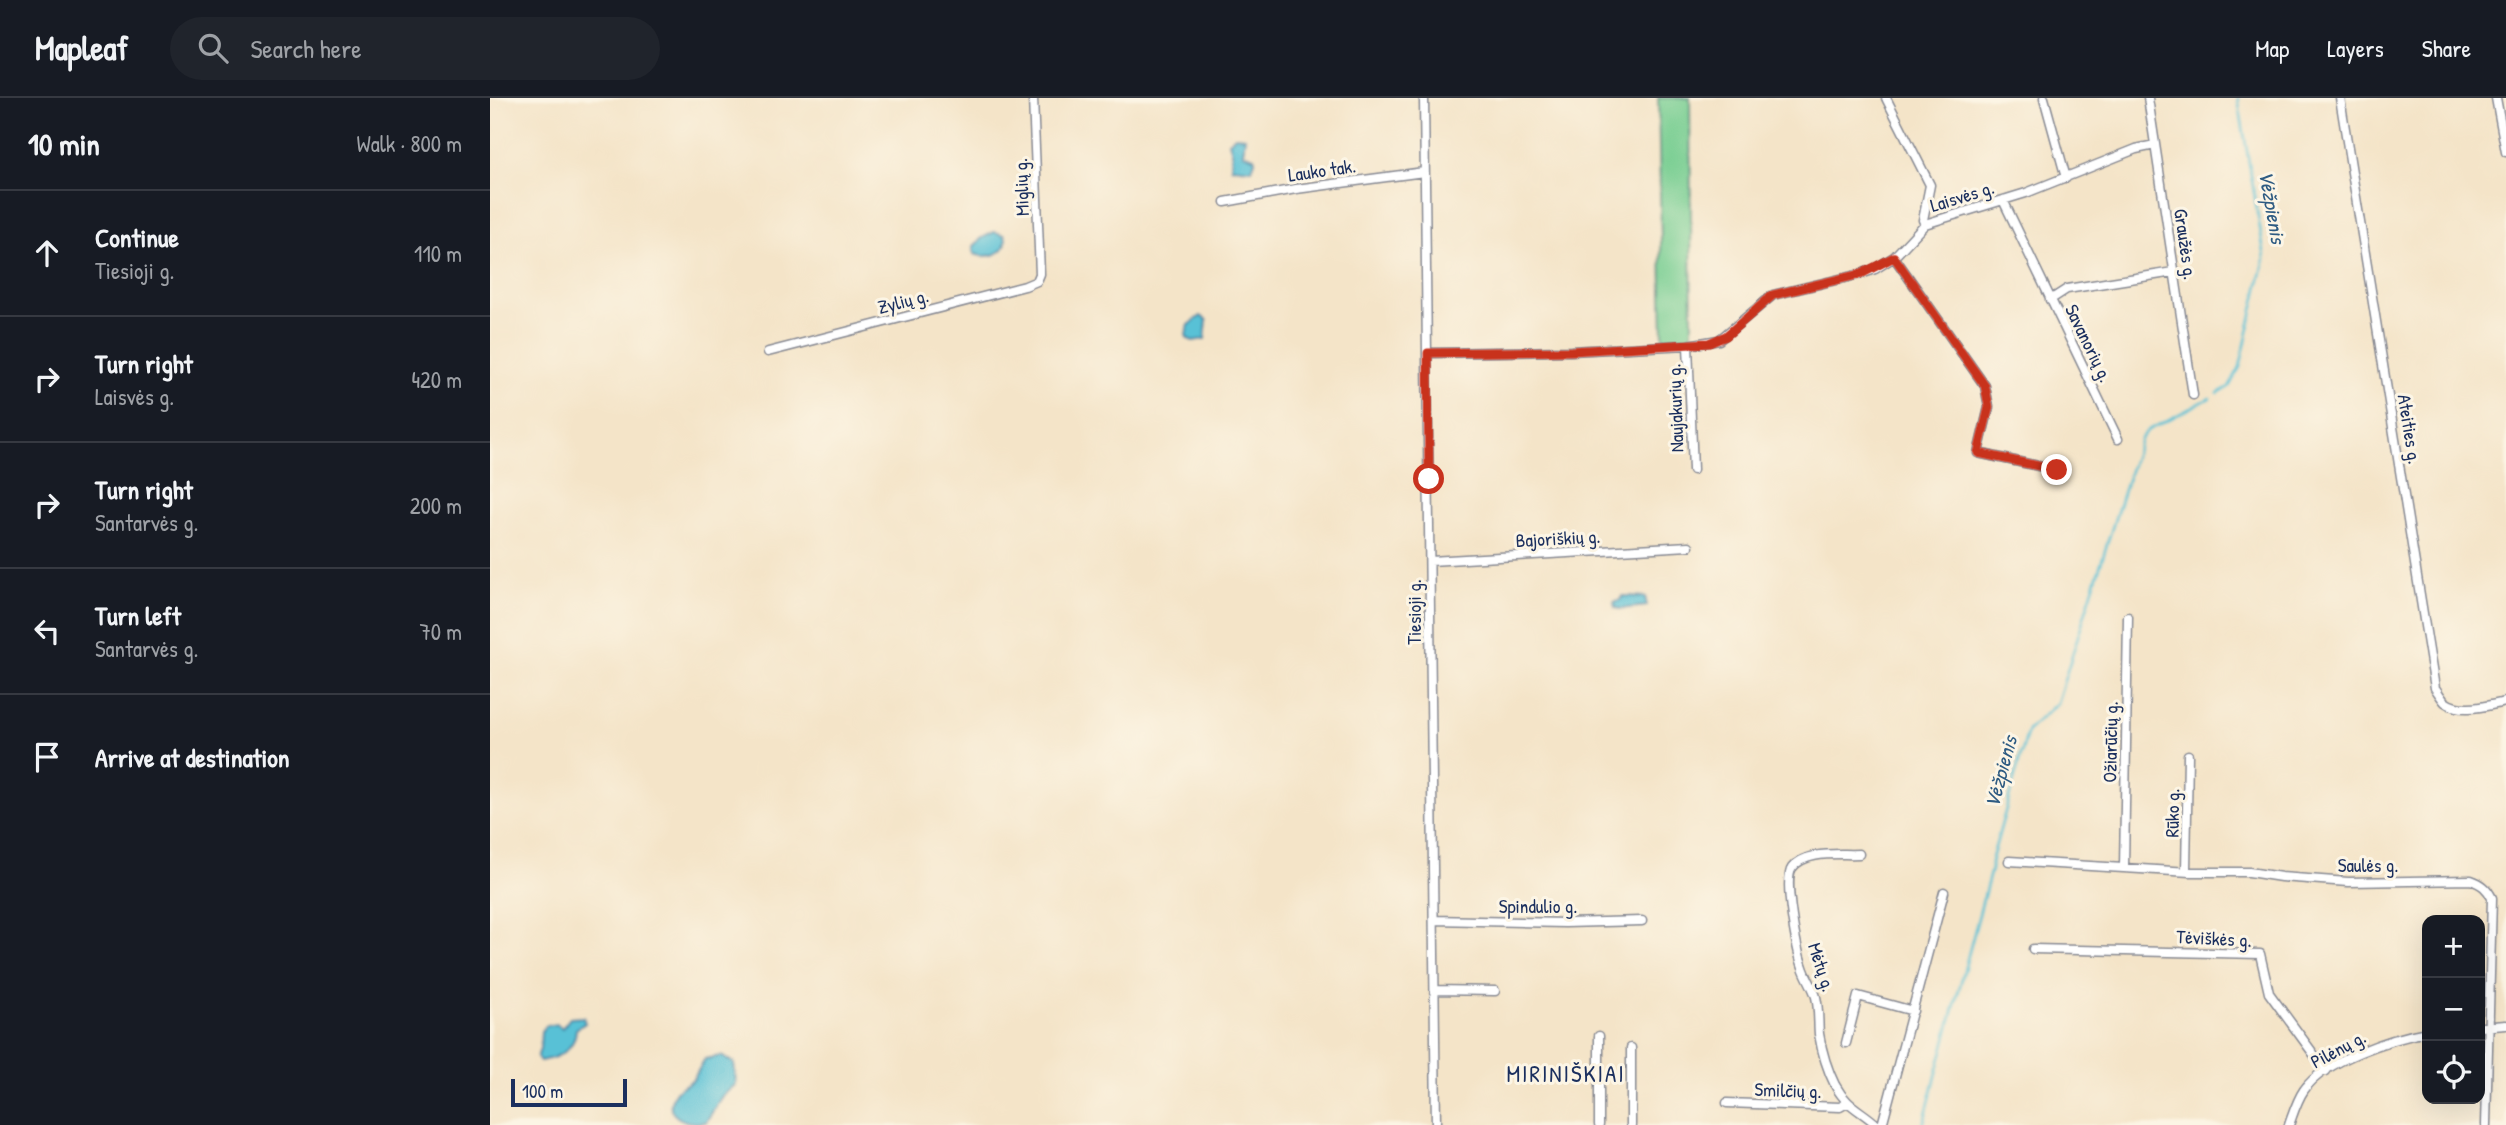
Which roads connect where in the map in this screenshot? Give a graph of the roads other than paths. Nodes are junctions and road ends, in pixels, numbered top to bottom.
1 (1033, 98) edge
2 (1424, 98) edge
3 (1886, 98) edge
4 (2044, 98) edge
5 (2148, 98) edge
6 (2340, 98) edge
7 (2496, 98) edge
8 (2155, 145) junction
9 (2506, 152) edge
10 (1424, 172) junction
11 (2066, 178) junction
12 (2003, 200) junction
13 (1225, 202) dead end
14 (1925, 225) junction
15 (1894, 257) junction
16 (2174, 272) junction
17 (1040, 274) joint
18 (2050, 300) junction
19 (1688, 345) junction
20 (768, 352) dead end
21 (1428, 353) junction
22 (2193, 395) dead end
23 (2119, 439) dead end
24 (1693, 470) dead end
25 (2057, 470) dead end
26 (1689, 546) dead end
27 (1430, 561) junction
28 (2128, 617) dead end
29 (2506, 702) edge
30 (2188, 755) dead end
31 (1859, 854) dead end
32 (2009, 861) dead end
33 (2124, 868) junction
34 (2186, 871) junction
35 (1944, 892) dead end
36 (1434, 920) junction
37 (1642, 921) dead end
38 (2034, 949) dead end
39 (1434, 990) junction
40 (1494, 991) dead end
41 (1913, 1011) junction
42 (2485, 1011) edge
43 (2506, 1024) edge
44 (2485, 1027) edge
45 (2422, 1033) edge
46 (1599, 1036) dead end
47 (2484, 1041) edge
48 (1846, 1043) dead end
49 (1631, 1048) dead end
50 (2326, 1071) junction
51 (1727, 1103) dead end
52 (1847, 1103) junction
53 (1436, 1125) edge
54 (1599, 1125) edge
55 (1631, 1125) edge
56 (1880, 1125) edge
57 (2288, 1125) edge
58 (2486, 1125) edge

1 - 17 street, Miglių g.
2 - 10 street, Tiesioji g.
3 - 14 street
4 - 11 street
5 - 8 street, Graužės g.
6 - 29 street, Ateities g.
7 - 9 street
8 - 11 street, Laisvės g.
8 - 16 street, Graužės g.
10 - 13 street, Lauko tak.
10 - 21 street, Tiesioji g.
11 - 12 street, Laisvės g.
12 - 14 street, Laisvės g.
12 - 18 street
14 - 15 street, Laisvės g.
15 - 19 street, Laisvės g.
15 - 25 street
16 - 18 street, Savanorių g.
16 - 22 street, Graužės g.
17 - 20 street, Zylių g.
18 - 23 street, Savanorių g.
19 - 21 street, Laisvės g.
19 - 24 street, Naujakurių g.
21 - 27 street, Tiesioji g.
26 - 27 street, Bajoriškių g.
27 - 36 street, Tiesioji g.
28 - 33 street, Ožiarūčių g.
30 - 34 street, Rūko g.
31 - 52 street, Mėtų g.
32 - 33 street, Saulės g.
33 - 34 street, Saulės g.
34 - 42 street, Saulės g.
35 - 41 street
36 - 37 street, Spindulio g.
36 - 39 street, Tiesioji g.
38 - 50 street, Tėviškės g.
39 - 40 street
39 - 53 street, Tiesioji g.
41 - 48 street
41 - 56 street
43 - 44 street
45 - 50 street, Pilėnų g.
46 - 54 street
47 - 58 street, Saulės g.
49 - 55 street
50 - 57 street, Pilėnų g.
51 - 52 street, Smilčių g.
52 - 56 street, Mėtų g.

